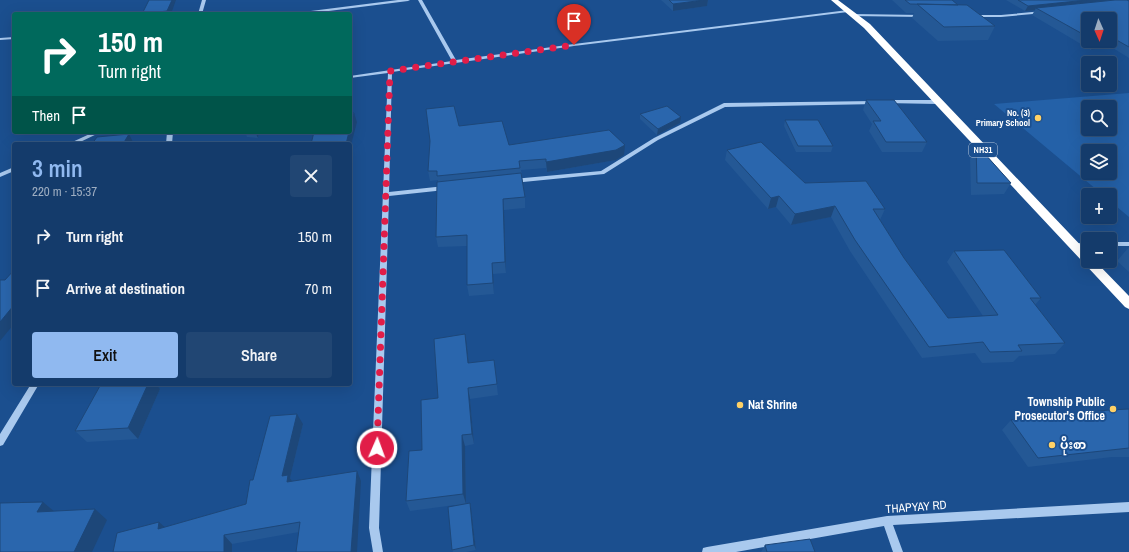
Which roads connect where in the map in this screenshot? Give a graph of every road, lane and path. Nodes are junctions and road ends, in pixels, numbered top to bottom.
1 (204, 0) edge
2 (408, 0) edge
3 (420, 0) edge
4 (834, 0) edge
5 (201, 12) edge
6 (311, 12) edge
7 (1046, 12) edge
8 (851, 13) junction
9 (931, 16) edge
10 (970, 16) edge
11 (12, 38) edge
12 (0, 39) edge
13 (455, 62) junction
14 (390, 71) junction
15 (352, 77) edge
16 (937, 102) junction
17 (94, 134) edge
18 (76, 142) edge
19 (12, 169) edge
20 (0, 175) edge
21 (509, 182) edge
22 (456, 187) edge
23 (386, 194) junction
24 (1117, 244) edge
25 (1129, 244) edge
26 (1073, 245) junction
27 (1081, 245) edge
28 (1129, 304) edge
29 (34, 386) edge
30 (0, 442) edge
31 (1129, 507) edge
32 (887, 521) junction
33 (378, 552) edge
34 (707, 552) edge
35 (898, 552) edge

1 - 5 street
2 - 6 street
3 - 13 street
4 - 8 highway, NH31
7 - 10 street
8 - 9 street
8 - 13 street
8 - 16 highway, NH31
11 - 12 street
13 - 14 street
14 - 15 street
14 - 23 street
16 - 21 street
16 - 26 highway, NH31
17 - 18 street
19 - 20 street
22 - 23 street
23 - 33 street
24 - 25 street
26 - 27 street
26 - 28 highway, NH31
29 - 30 street
31 - 32 street, THAPYAY RD
32 - 34 street, THAPYAY RD
32 - 35 street

